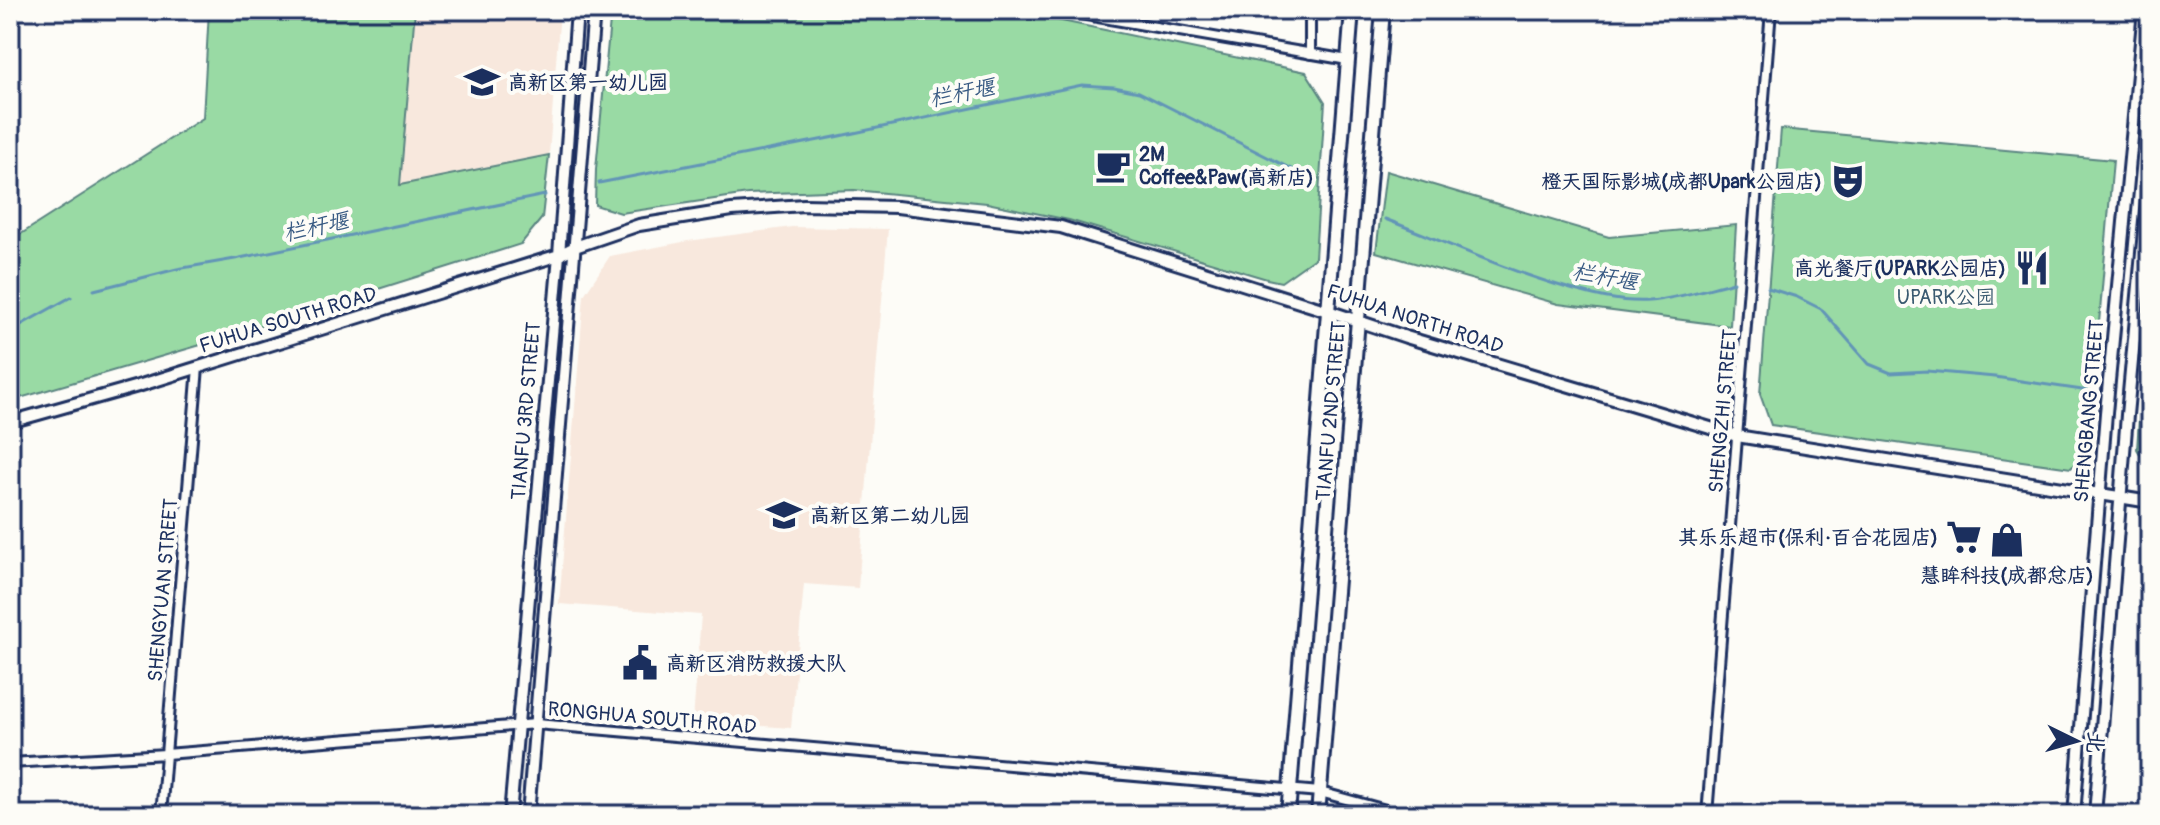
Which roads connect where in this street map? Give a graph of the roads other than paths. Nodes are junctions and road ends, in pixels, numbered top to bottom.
1 (577, 10) edge
2 (594, 10) edge
3 (1057, 10) edge
4 (1310, 10) edge
5 (1352, 10) edge
6 (1383, 10) edge
7 (1771, 10) edge
8 (2144, 10) edge
9 (1310, 54) junction
10 (1348, 60) junction
11 (2150, 166) edge
12 (575, 247) junction
13 (559, 255) junction
14 (1328, 311) junction
15 (1358, 320) junction
16 (198, 367) junction
17 (10, 422) edge
18 (1737, 436) junction
19 (2100, 493) junction
20 (2121, 497) junction
21 (2150, 502) edge
22 (536, 724) junction
23 (518, 725) junction
24 (166, 754) junction
25 (10, 763) edge
26 (1290, 789) junction
27 (1320, 792) junction
28 (161, 815) edge
29 (510, 815) edge
30 (528, 815) edge
31 (1288, 815) edge
32 (1318, 815) edge
33 (1404, 815) edge
34 (1707, 815) edge
35 (2074, 815) edge
36 (2095, 815) edge

1 - 13 street, TIANFU 3RD STREET
2 - 12 street, TIANFU 3RD STREET
3 - 9 street
4 - 9 street
5 - 10 main road, TIANFU 2ND STREET
6 - 15 main road, TIANFU 2ND STREET
7 - 18 street, SHENGZHI STREET
8 - 19 street, SHENGBANG STREET
9 - 10 street
10 - 14 main road, TIANFU 2ND STREET
11 - 20 street, SHENGBANG STREET
12 - 13 street, FUHUA SOUTH ROAD
12 - 14 street, FUHUA NORTH ROAD
12 - 22 street, TIANFU 3RD STREET
13 - 16 street, FUHUA SOUTH ROAD
13 - 23 street, TIANFU 3RD STREET
14 - 15 street, FUHUA NORTH ROAD
14 - 26 main road, TIANFU 2ND STREET
15 - 18 street, FUHUA NORTH ROAD
15 - 27 main road, TIANFU 2ND STREET
16 - 17 street, FUHUA SOUTH ROAD
16 - 24 street, SHENGYUAN STREET
18 - 19 street, FUHUA NORTH ROAD
18 - 34 street, SHENGZHI STREET
19 - 20 street, FUHUA NORTH ROAD
19 - 35 street, SHENGBANG STREET
20 - 21 street, FUHUA NORTH ROAD
20 - 36 street, SHENGBANG STREET
22 - 23 street, RONGHUA SOUTH ROAD
22 - 26 street, RONGHUA SOUTH ROAD
22 - 30 street, TIANFU 3RD STREET
23 - 24 street, RONGHUA SOUTH ROAD
23 - 29 street, TIANFU 3RD STREET
24 - 25 street, RONGHUA SOUTH ROAD
24 - 28 street, SHENGYUAN STREET
26 - 27 street, RONGHUA SOUTH ROAD
26 - 31 main road, TIANFU 2ND STREET
27 - 32 main road, TIANFU 2ND STREET
27 - 33 street, RONGHUA SOUTH ROAD

